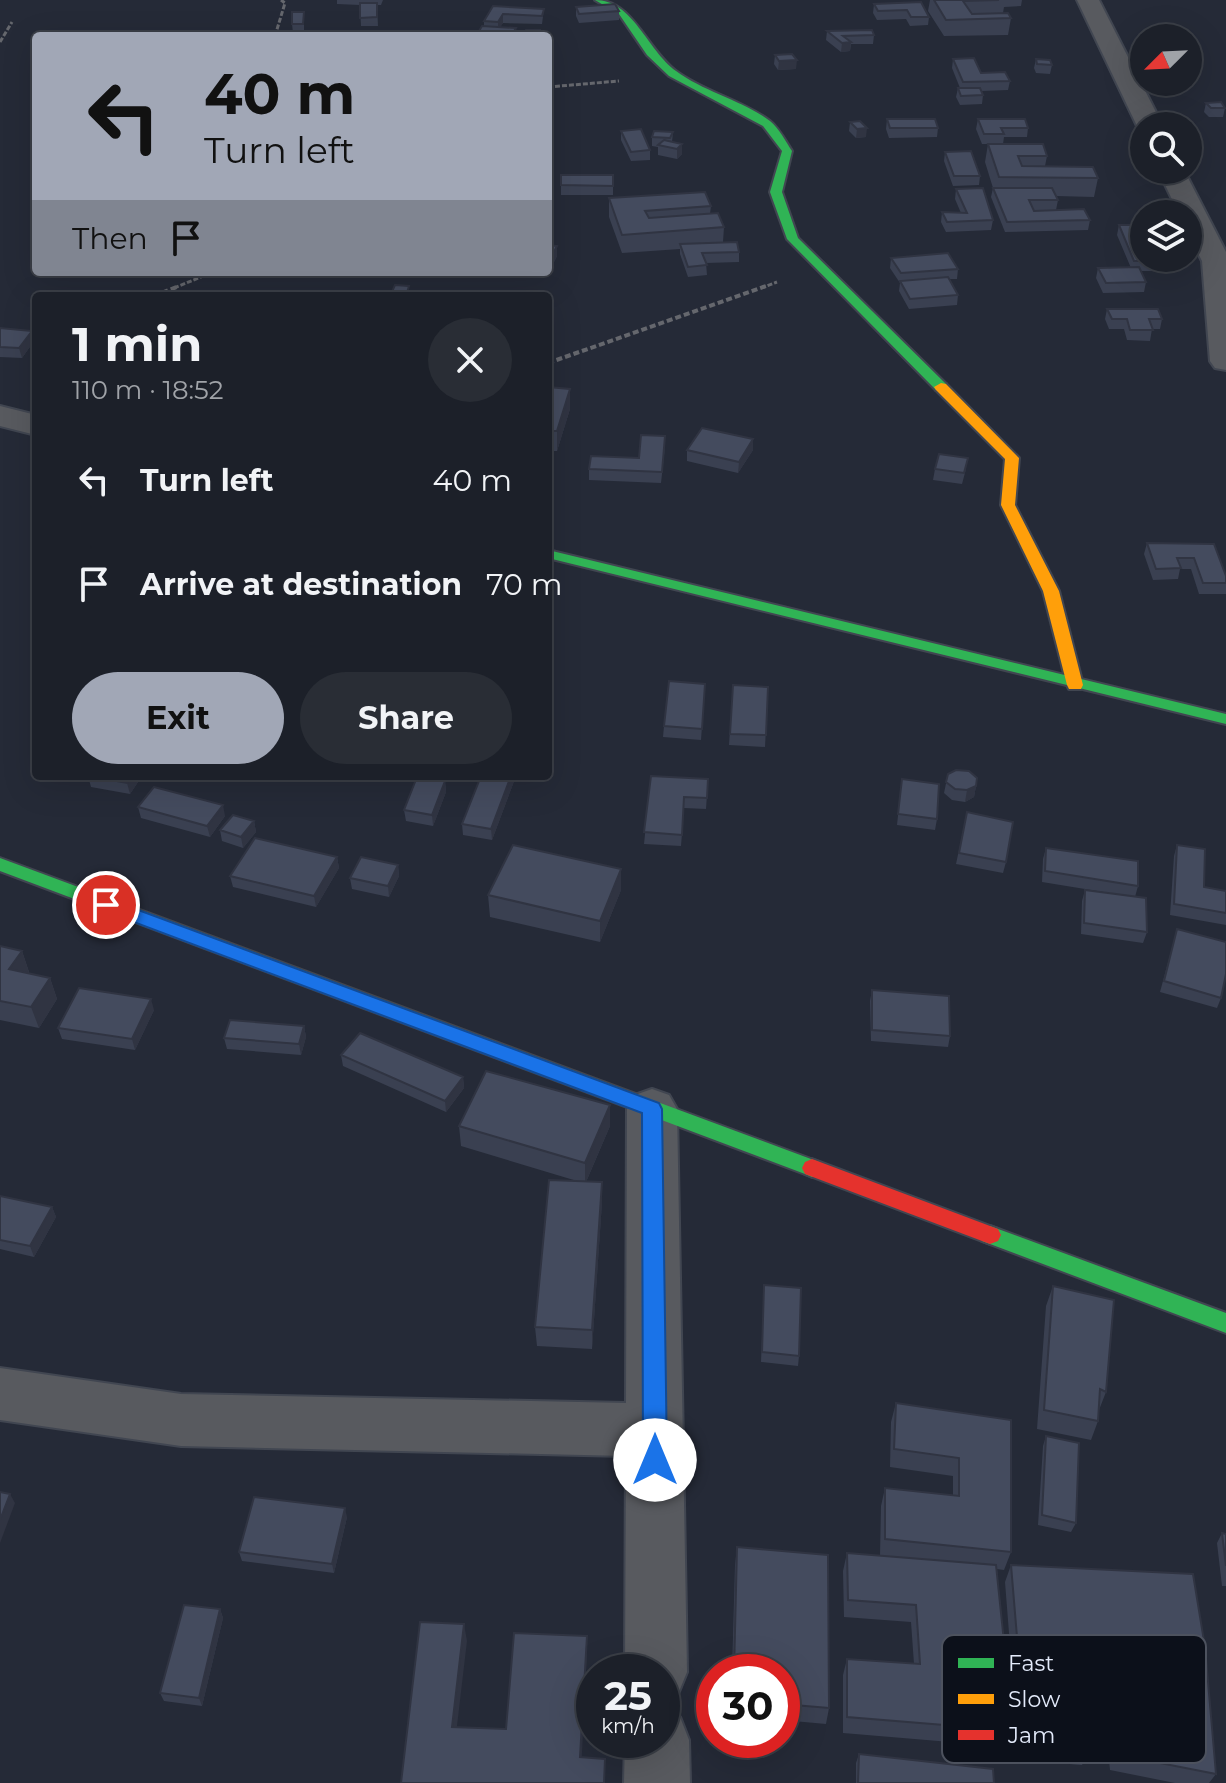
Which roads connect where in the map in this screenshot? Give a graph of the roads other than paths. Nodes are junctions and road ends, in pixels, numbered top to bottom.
1 (600, 0) edge
2 (1088, 0) edge
3 (1143, 112) edge
4 (1178, 184) edge
5 (1226, 361) edge
6 (0, 416) edge
7 (32, 424) edge
8 (552, 555) edge
9 (1075, 685) junction
10 (1226, 719) edge
11 (0, 864) edge
12 (652, 1109) junction
13 (1226, 1323) edge
14 (0, 1394) edge
15 (655, 1430) junction
16 (656, 1654) edge
17 (657, 1758) edge
18 (657, 1783) edge

1 - 9 street
2 - 3 street
4 - 5 street
6 - 7 street
8 - 9 street
9 - 10 street
11 - 12 street
12 - 13 street
12 - 15 street
14 - 15 street
15 - 16 street
17 - 18 street

